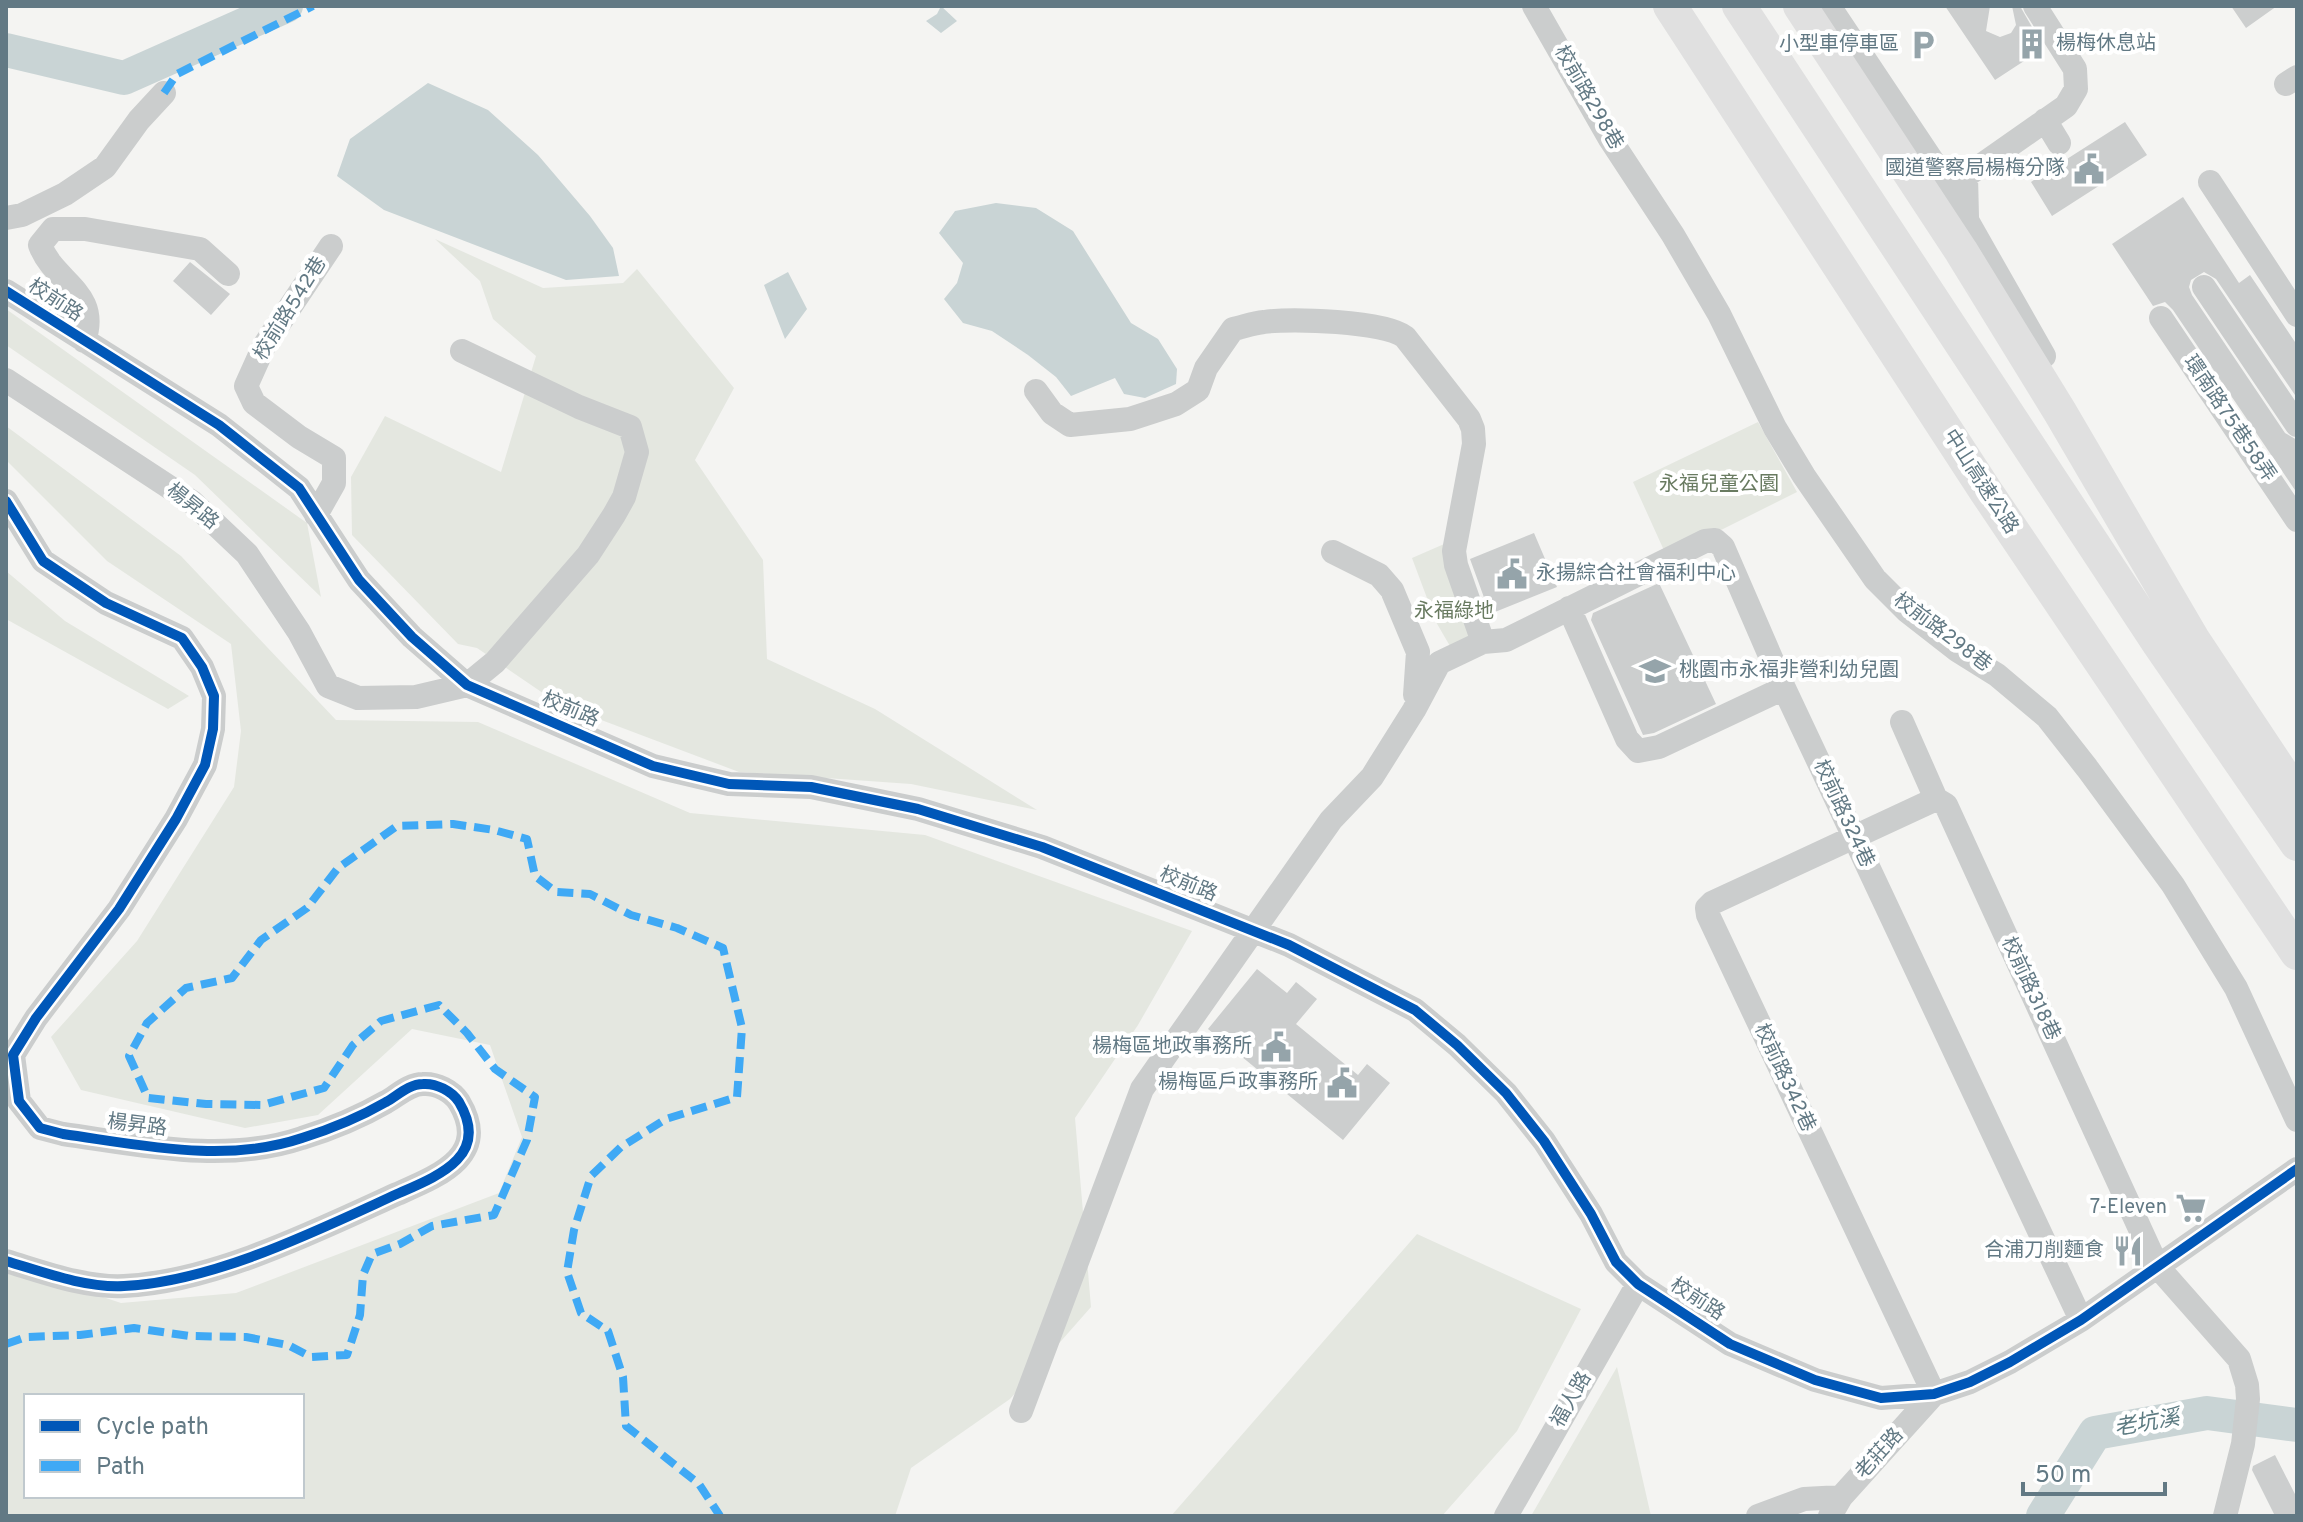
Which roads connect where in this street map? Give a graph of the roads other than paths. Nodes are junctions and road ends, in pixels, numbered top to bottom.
1 (1534, 6) edge
2 (1670, 6) edge
3 (1739, 6) edge
4 (1800, 6) edge
5 (1829, 6) edge
6 (2036, 6) edge
7 (164, 93) dead end
8 (2045, 120) junction
9 (2059, 143) dead end
10 (2210, 182) dead end
11 (6, 218) edge
12 (1967, 219) junction
13 (331, 246) dead end
14 (228, 274) dead end
15 (2204, 287) dead end
16 (6, 291) edge
17 (2297, 315) edge
18 (2161, 318) dead end
19 (84, 341) junction
20 (462, 351) dead end
21 (6, 380) edge
22 (1036, 391) dead end
23 (2297, 425) edge
24 (6, 501) edge
25 (316, 515) junction
26 (2297, 520) edge
27 (1333, 552) dead end
28 (1569, 608) junction
29 (2194, 641) junction
30 (1483, 642) junction
31 (467, 685) junction
32 (1784, 688) junction
33 (1414, 710) junction
34 (1902, 722) dead end
35 (2297, 796) edge
36 (1936, 799) junction
37 (1854, 838) junction
38 (2297, 844) edge
39 (1252, 930) junction
40 (2297, 953) edge
41 (2297, 1120) edge
42 (2297, 1169) edge
43 (6, 1261) edge
44 (2157, 1266) junction
45 (1638, 1284) junction
46 (2081, 1320) junction
47 (1934, 1394) junction
48 (1021, 1411) dead end
49 (1835, 1507) edge
50 (1506, 1516) edge
51 (1758, 1516) edge
52 (2225, 1516) edge

1 - 41 street, 校前路298巷
2 - 40 highway, 中山高速公路
3 - 38 highway
4 - 29 highway
5 - 12 street
6 - 8 street
7 - 11 street
8 - 9 street
8 - 12 street
10 - 17 street
12 - 29 street
13 - 25 street, 校前路542巷
14 - 19 street
15 - 23 street
16 - 19 street, 校前路
18 - 26 street, 環南路75巷58弄
19 - 25 street, 校前路
20 - 31 street
21 - 31 street, 楊昇路
22 - 30 street
24 - 43 street, 楊昇路
25 - 31 street, 校前路
27 - 33 street
28 - 30 street, 校前路324巷
28 - 32 street
28 - 32 street, 校前路324巷
29 - 35 highway
30 - 33 street, 校前路324巷
31 - 39 street, 校前路
32 - 37 street, 校前路324巷
33 - 39 street, 校前路324巷
34 - 36 street, 校前路318巷
36 - 37 street
36 - 44 street, 校前路318巷
37 - 46 street, 校前路324巷
37 - 47 street, 校前路342巷
39 - 45 street, 校前路
39 - 48 street, 校前路324巷
42 - 44 street, 校前路
44 - 46 street, 校前路
44 - 52 street, 校前路318巷
45 - 47 street, 校前路
45 - 50 street, 福人路
46 - 47 street, 校前路
47 - 49 street, 老莊路
49 - 51 street

